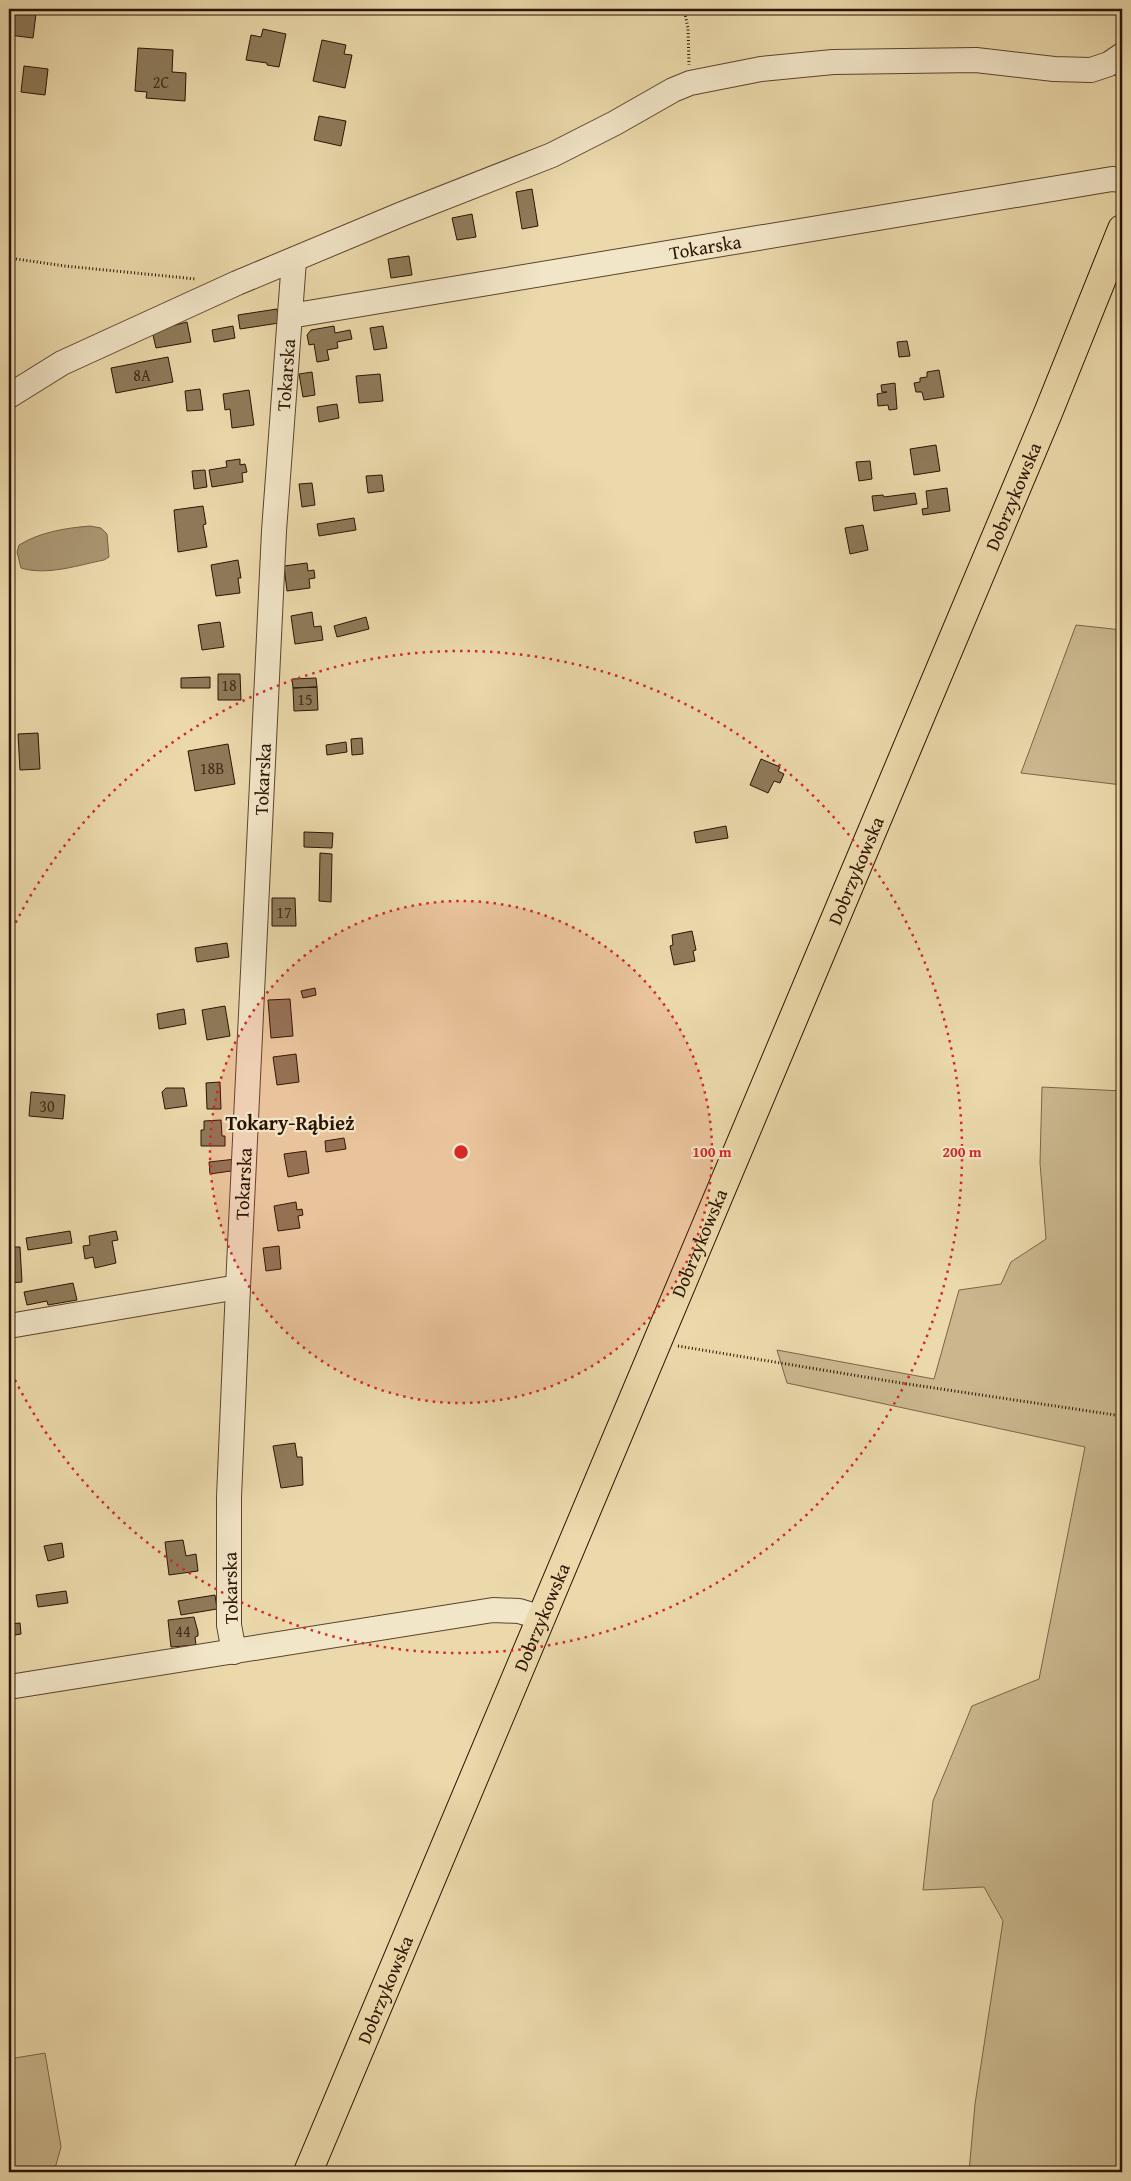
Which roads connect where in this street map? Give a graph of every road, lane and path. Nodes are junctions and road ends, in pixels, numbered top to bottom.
1 (684, 9) edge
2 (1122, 55) edge
3 (690, 83) junction
4 (1122, 180) edge
5 (1122, 229) edge
6 (9, 258) edge
7 (294, 260) junction
8 (204, 280) dead end
9 (290, 316) junction
10 (9, 396) edge
11 (238, 1287) junction
12 (9, 1326) edge
13 (655, 1342) junction
14 (1122, 1416) edge
15 (539, 1617) junction
16 (234, 1652) junction
17 (9, 1687) edge
18 (308, 2172) edge

1 - 3 path
2 - 3 street
3 - 7 street
4 - 9 street, Tokarska
5 - 13 main road, Dobrzykowska
6 - 8 path
7 - 9 street, Tokarska
7 - 10 street
9 - 11 street, Tokarska
11 - 12 street
11 - 16 street, Tokarska
13 - 14 path
13 - 15 main road, Dobrzykowska
15 - 16 street, Tokarska
15 - 18 main road, Dobrzykowska
16 - 17 street

